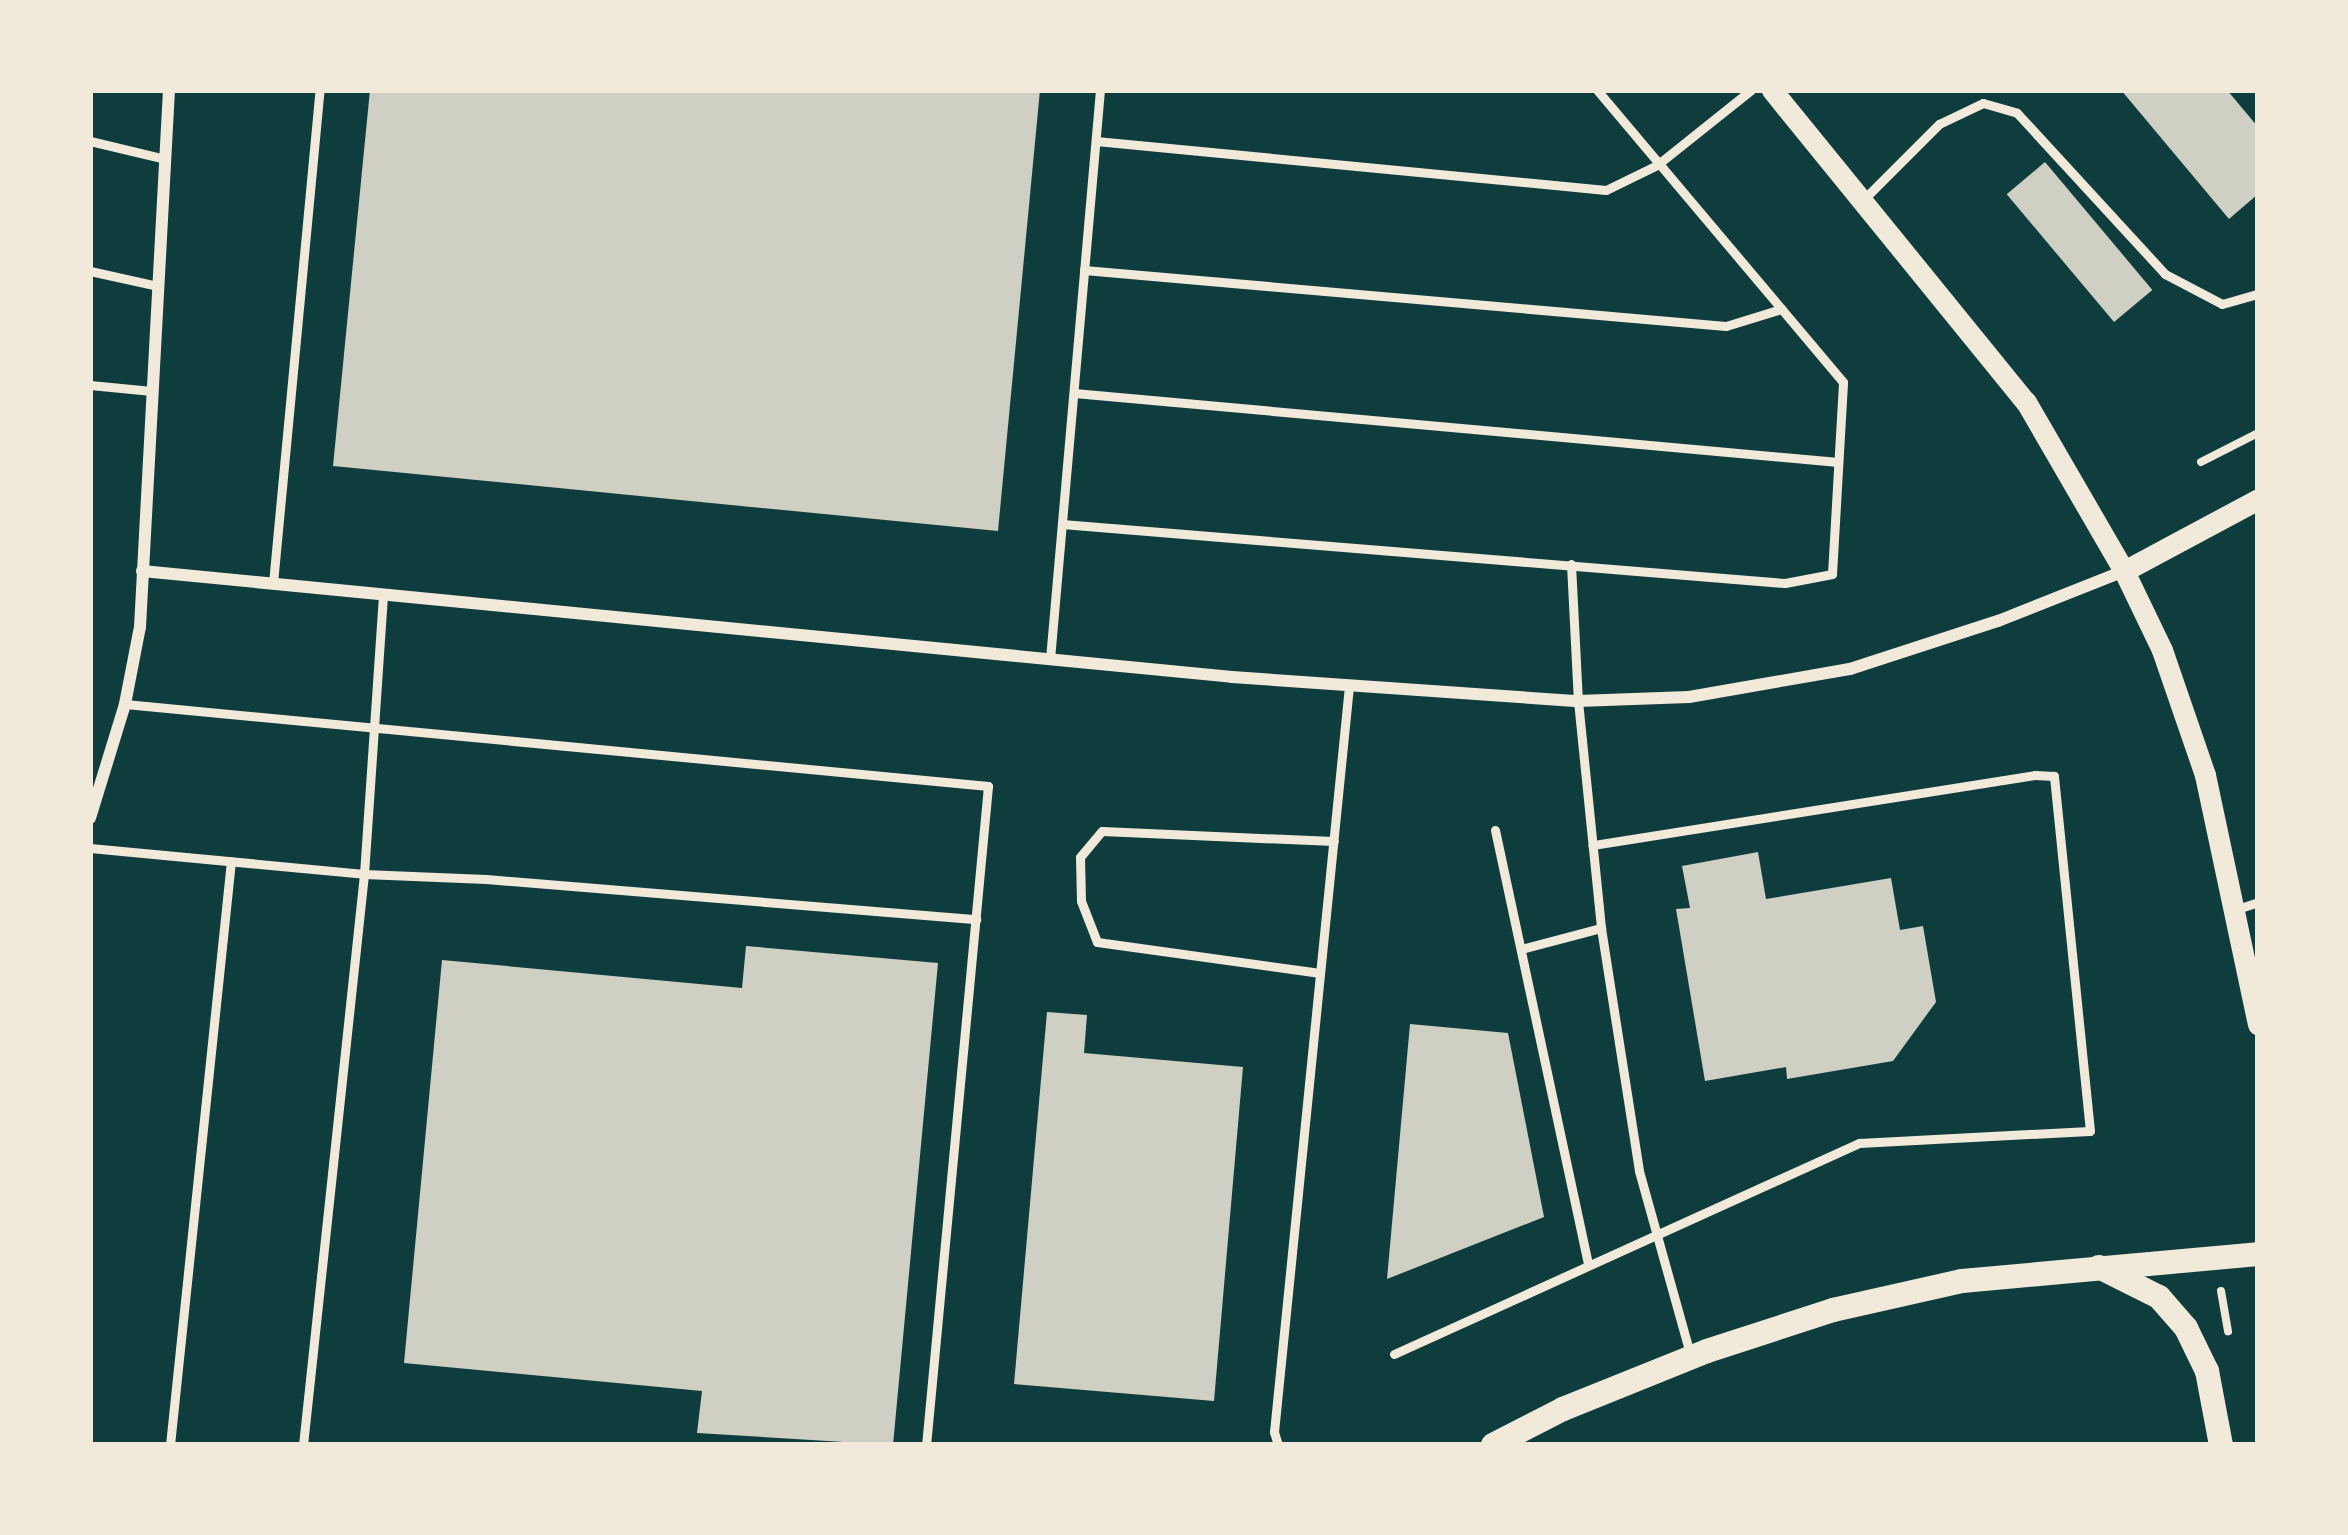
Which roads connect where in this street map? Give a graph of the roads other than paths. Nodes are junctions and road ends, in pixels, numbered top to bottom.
1 (169, 90) edge
2 (320, 90) edge
3 (1100, 90) edge
4 (1597, 90) edge
5 (1751, 90) edge
6 (1772, 90) edge
7 (90, 141) edge
8 (1096, 141) junction
9 (165, 159) junction
10 (1657, 165) junction
11 (1864, 198) junction
12 (1084, 270) junction
13 (90, 271) edge
14 (158, 286) junction
15 (2258, 294) edge
16 (1781, 310) junction
17 (90, 385) edge
18 (152, 391) junction
19 (1073, 393) junction
20 (1838, 462) junction
21 (2258, 499) edge
22 (1062, 524) junction
23 (1570, 564) junction
24 (142, 571) junction
25 (2124, 571) junction
26 (273, 584) junction
27 (383, 594) junction
28 (1050, 659) junction
29 (1348, 686) junction
30 (1578, 701) junction
31 (124, 704) junction
32 (374, 728) junction
33 (90, 767) edge
34 (106, 774) junction
35 (90, 818) edge
36 (1496, 830) dead end
37 (1334, 841) junction
38 (1592, 844) junction
39 (90, 848) edge
40 (231, 861) junction
41 (364, 874) junction
42 (2247, 906) edge
43 (976, 919) junction
44 (1601, 928) junction
45 (1521, 949) junction
46 (1320, 974) junction
47 (2258, 1024) edge
48 (1656, 1233) junction
49 (2258, 1254) edge
50 (1588, 1265) junction
51 (2095, 1265) junction
52 (1394, 1354) dead end
53 (1691, 1358) junction
54 (170, 1445) edge
55 (303, 1445) edge
56 (926, 1445) edge
57 (1278, 1445) edge
58 (1493, 1445) edge
59 (2221, 1445) edge

1 - 9 street
2 - 26 lane
3 - 8 lane
4 - 10 lane
5 - 10 lane
6 - 11 street
7 - 9 lane
8 - 10 lane
8 - 12 lane
9 - 14 street
10 - 16 lane
11 - 15 lane
11 - 25 street
12 - 16 lane
12 - 19 lane
13 - 14 lane
14 - 18 street
16 - 20 lane
17 - 18 lane
18 - 24 street
19 - 20 lane
19 - 22 lane
20 - 23 lane
21 - 25 street
22 - 23 lane
22 - 28 lane
23 - 30 lane
24 - 26 street
24 - 31 street
25 - 30 street
25 - 42 street
26 - 27 street
27 - 28 street
27 - 32 lane
28 - 29 street
29 - 30 street
29 - 37 lane
30 - 38 lane
31 - 32 lane
31 - 34 street
32 - 41 lane
32 - 43 lane
33 - 34 lane
34 - 35 street
36 - 45 lane
37 - 46 lane
37 - 46 lane
38 - 44 lane
38 - 48 lane
39 - 40 lane
40 - 41 lane
40 - 54 lane
41 - 43 lane
41 - 55 lane
42 - 47 street
43 - 56 lane
44 - 45 lane
44 - 48 lane
45 - 50 lane
46 - 57 lane
48 - 50 lane
48 - 53 lane
49 - 51 main road
50 - 52 lane
51 - 53 main road
51 - 59 main road
53 - 58 main road

